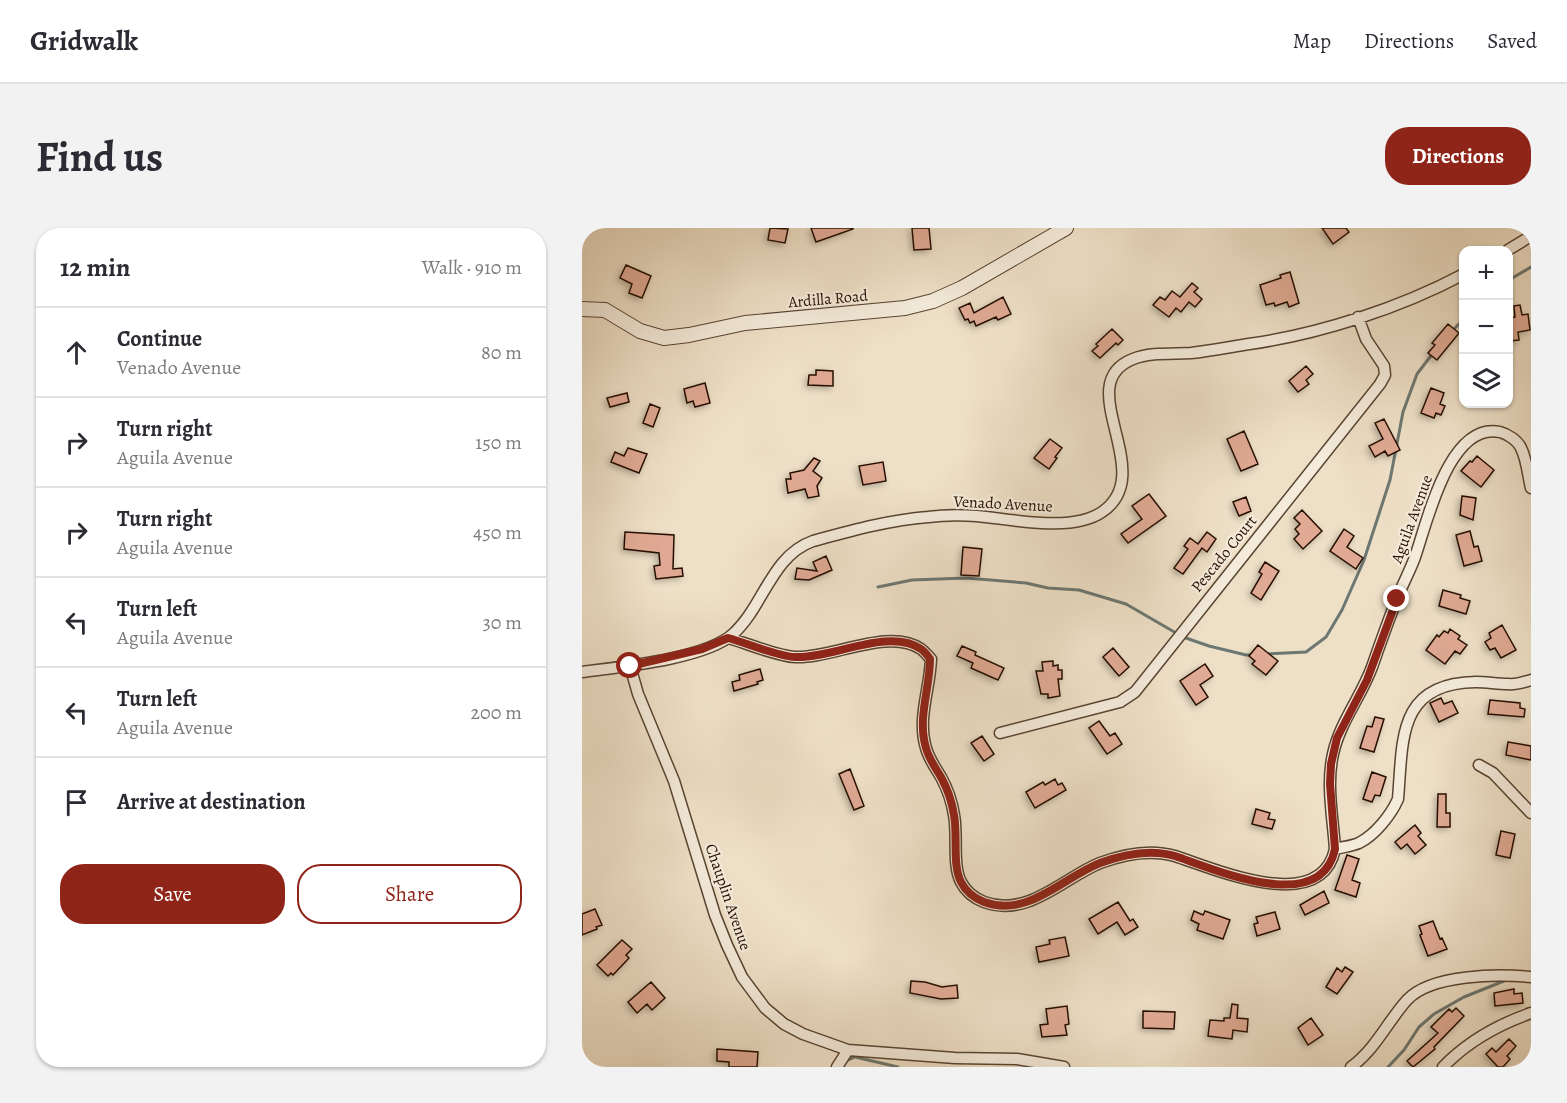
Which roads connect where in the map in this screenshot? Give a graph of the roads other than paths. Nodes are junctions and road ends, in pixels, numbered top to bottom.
1 (1066, 228) edge
2 (1531, 236) edge
3 (1513, 247) edge
4 (1459, 276) edge
5 (582, 309) edge
6 (1358, 317) junction
7 (1531, 488) edge
8 (728, 638) junction
9 (630, 666) junction
10 (582, 672) edge
11 (1531, 680) edge
12 (1000, 733) dead end
13 (1479, 765) dead end
14 (1531, 813) edge
15 (1335, 849) junction
16 (1531, 977) edge
17 (1531, 1013) edge
18 (848, 1050) junction
19 (837, 1067) edge
20 (1064, 1067) edge
21 (1351, 1067) edge
22 (1443, 1067) edge

1 - 5 street, Ardilla Road
2 - 3 street
4 - 6 street, Venado Avenue
6 - 8 street, Venado Avenue
6 - 12 street, Pescado Court
7 - 15 street, Aguila Avenue
8 - 9 street, Venado Avenue
8 - 15 street
9 - 10 street, Venado Avenue
9 - 18 street, Chauplin Avenue
11 - 15 street
13 - 14 street
16 - 21 street
17 - 22 street
18 - 19 street
18 - 20 street, Chauplin Avenue

